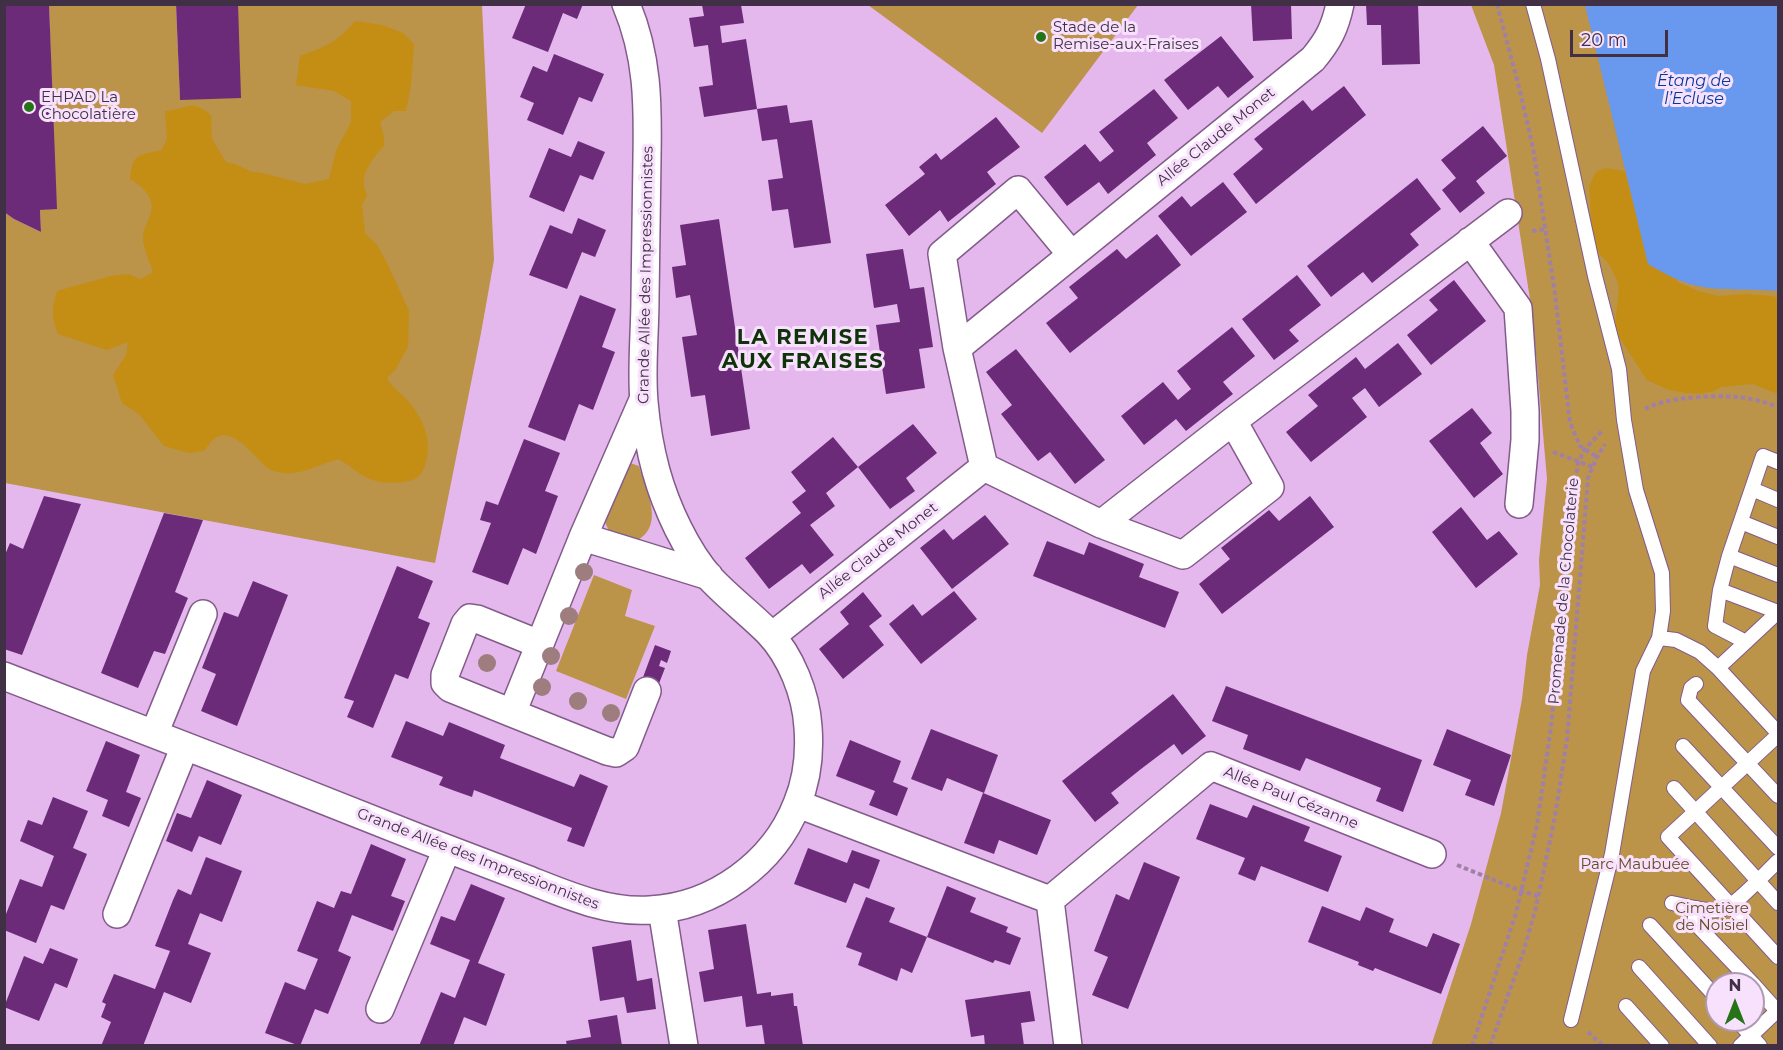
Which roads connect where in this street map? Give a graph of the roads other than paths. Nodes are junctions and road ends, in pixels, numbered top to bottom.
1 (626, 4) edge
2 (1340, 4) edge
3 (1533, 4) edge
4 (1508, 213) dead end
5 (1470, 241) junction
6 (1071, 254) junction
7 (957, 348) junction
8 (643, 399) junction
9 (1233, 421) junction
10 (1779, 462) edge
11 (984, 467) junction
12 (1752, 489) junction
13 (1779, 500) edge
14 (1519, 504) dead end
15 (1741, 522) junction
16 (1101, 524) junction
17 (583, 537) junction
18 (1779, 537) edge
19 (1729, 556) junction
20 (1779, 575) edge
21 (709, 576) junction
22 (1720, 590) junction
23 (1778, 612) edge
24 (203, 614) dead end
25 (772, 636) junction
26 (1659, 638) junction
27 (1746, 642) junction
28 (539, 644) junction
29 (1718, 668) junction
30 (4, 676) edge
31 (1696, 684) dead end
32 (647, 691) dead end
33 (512, 713) junction
34 (154, 734) junction
35 (1779, 734) edge
36 (185, 746) junction
37 (1683, 746) dead end
38 (1748, 763) junction
39 (1722, 787) junction
40 (1674, 788) dead end
41 (1779, 796) edge
42 (798, 804) junction
43 (1695, 812) junction
44 (1779, 848) edge
45 (447, 849) junction
46 (1432, 854) road end
47 (1779, 861) edge
48 (1758, 880) junction
49 (1050, 900) junction
50 (1672, 903) dead end
51 (1779, 903) edge
52 (1731, 905) junction
53 (1697, 908) junction
54 (662, 909) junction
55 (117, 914) dead end
56 (1650, 925) dead end
57 (1779, 957) edge
58 (1639, 967) dead end
59 (1742, 972) edge
60 (1705, 985) edge
61 (1765, 997) edge
62 (1626, 1006) dead end
63 (380, 1009) dead end
64 (1778, 1011) edge
65 (1571, 1020) dead end
66 (1756, 1041) edge
67 (684, 1046) edge
68 (1068, 1046) edge
69 (1662, 1046) edge
70 (1710, 1046) edge
71 (1740, 1046) edge

1 - 8 street, Grande Allée des Impressionnistes
2 - 6 street, Allée Claude Monet
3 - 26 lane
4 - 5 street
5 - 9 street
5 - 14 street
6 - 7 street, Allée Claude Monet
6 - 7 street
7 - 11 street
8 - 17 street
8 - 21 street, Grande Allée des Impressionnistes
9 - 16 street
9 - 16 street
10 - 12 lane
11 - 16 street
11 - 25 street, Allée Claude Monet
12 - 13 lane
12 - 15 lane
15 - 18 lane
15 - 19 lane
17 - 21 street
17 - 28 street
19 - 20 lane
19 - 22 lane
21 - 25 street, Grande Allée des Impressionnistes
22 - 23 lane
22 - 27 lane
23 - 27 lane
24 - 34 street
25 - 42 street, Grande Allée des Impressionnistes
26 - 29 lane
26 - 65 lane
27 - 29 lane
28 - 33 street
28 - 33 street
29 - 35 lane
30 - 34 street, Grande Allée des Impressionnistes
31 - 38 lane
32 - 33 street
34 - 36 street, Grande Allée des Impressionnistes
35 - 38 lane
36 - 45 street, Grande Allée des Impressionnistes
36 - 55 street
37 - 39 lane
38 - 39 lane
38 - 41 lane
39 - 43 lane
39 - 44 lane
40 - 43 lane
42 - 49 street
42 - 54 street, Grande Allée des Impressionnistes
43 - 48 lane
43 - 52 lane
45 - 54 street, Grande Allée des Impressionnistes
45 - 63 street
46 - 49 street, Allée Paul Cézanne
47 - 48 lane
48 - 51 lane
48 - 52 lane
49 - 68 street
50 - 53 lane
52 - 53 lane
52 - 57 lane
53 - 59 lane
54 - 67 street
56 - 60 lane
58 - 70 lane
61 - 64 lane
62 - 69 lane
64 - 66 lane
66 - 71 lane

